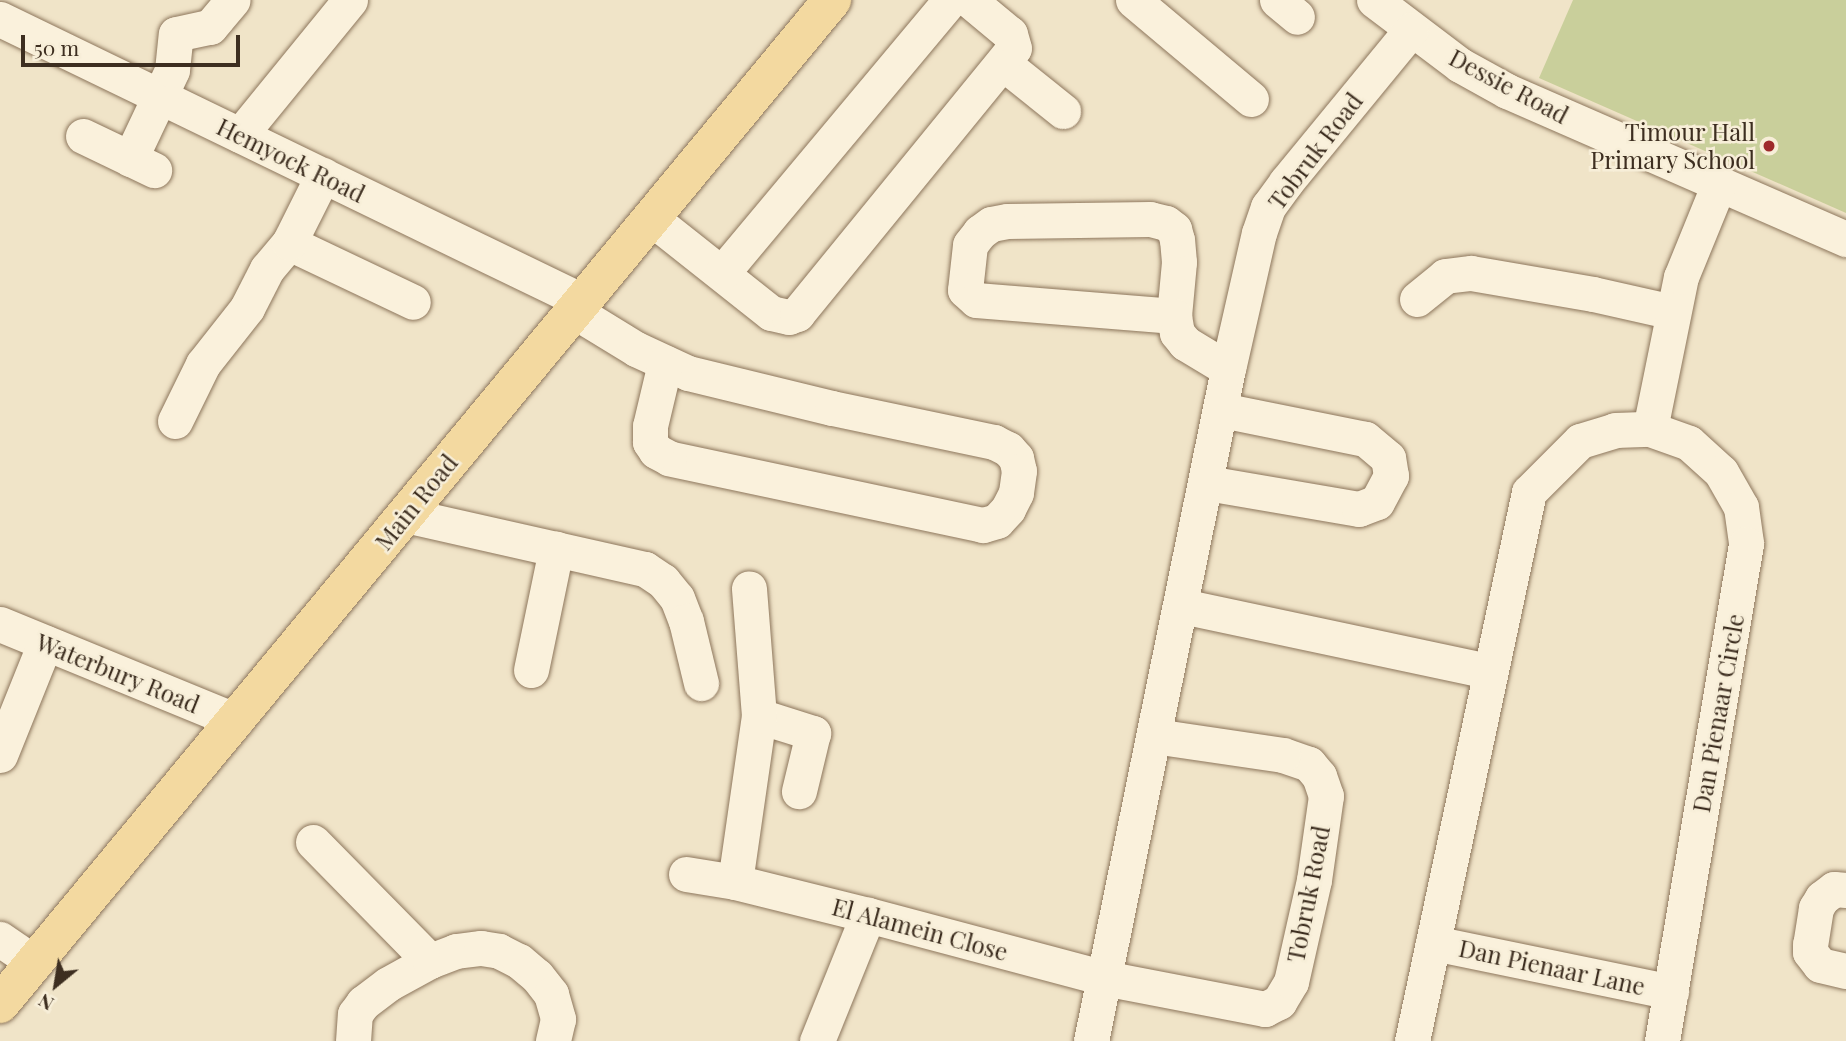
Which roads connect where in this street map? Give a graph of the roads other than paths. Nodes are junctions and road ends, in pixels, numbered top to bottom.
1 (233, 0) edge
2 (349, 0) edge
3 (832, 0) edge
4 (950, 0) edge
5 (970, 0) edge
6 (1133, 0) edge
7 (1374, 0) edge
8 (0, 19) edge
9 (1411, 30) junction
10 (1003, 63) junction
11 (160, 96) junction
12 (1251, 99) dead end
13 (1063, 111) dead end
14 (240, 135) junction
15 (83, 136) dead end
16 (323, 175) junction
17 (1719, 184) junction
18 (651, 218) junction
19 (1846, 239) edge
20 (289, 243) junction
21 (722, 273) junction
22 (1417, 299) dead end
23 (413, 302) dead end
24 (578, 306) junction
25 (1673, 312) junction
26 (1174, 316) junction
27 (665, 363) junction
28 (1228, 369) junction
29 (1221, 410) junction
30 (175, 421) dead end
31 (1650, 429) junction
32 (1207, 483) junction
33 (405, 515) junction
34 (556, 549) junction
35 (749, 588) dead end
36 (1182, 606) junction
37 (0, 624) edge
38 (46, 643) junction
39 (531, 670) dead end
40 (1489, 671) junction
41 (701, 683) dead end
42 (759, 716) junction
43 (236, 721) junction
44 (1155, 736) junction
45 (0, 755) edge
46 (799, 791) dead end
47 (313, 842) dead end
48 (686, 874) dead end
49 (735, 882) junction
50 (1846, 890) edge
51 (868, 915) junction
52 (0, 939) edge
53 (1433, 943) junction
54 (443, 956) junction
55 (35, 963) junction
56 (1846, 971) edge
57 (1104, 978) junction
58 (1671, 992) junction
59 (0, 1004) edge
60 (353, 1041) edge
61 (553, 1041) edge
62 (817, 1041) edge
63 (1091, 1041) edge
64 (1412, 1041) edge
65 (1662, 1041) edge

1 - 11 street
2 - 14 street
3 - 18 main road, Main Road
4 - 21 street
5 - 10 street
6 - 12 street
7 - 9 street, Dessie Road
8 - 11 street, Hemyock Road
9 - 17 street, Dessie Road
9 - 28 street, Tobruk Road
10 - 13 street
10 - 21 street
11 - 14 street, Hemyock Road
11 - 15 street
14 - 16 street, Hemyock Road
16 - 20 street
16 - 24 street, Hemyock Road
17 - 19 street, Dessie Road
17 - 25 street
18 - 21 street
18 - 24 main road, Main Road
20 - 23 street
20 - 30 street
22 - 25 street
24 - 27 street, Hemyock Road
24 - 33 main road, Main Road
25 - 31 street
26 - 26 street
26 - 28 street
27 - 27 street, Hemyock Road
28 - 29 street, Tobruk Road
29 - 32 street, Tobruk Road
29 - 32 street
31 - 40 street, Dan Pienaar Circle
31 - 58 street, Dan Pienaar Circle
32 - 36 street, Tobruk Road
33 - 34 street
33 - 43 main road, Main Road
34 - 39 street
34 - 41 street
35 - 42 street
36 - 40 street
36 - 44 street, Tobruk Road
37 - 38 street, Waterbury Road
38 - 43 street, Waterbury Road
38 - 45 street
40 - 53 street, Dan Pienaar Circle
42 - 46 street
42 - 49 street
43 - 55 main road, Main Road
44 - 57 street, Tobruk Road
44 - 57 street, Tobruk Road
47 - 54 street
48 - 49 street, El Alamein Close
49 - 51 street, El Alamein Close
50 - 56 street
51 - 57 street, El Alamein Close
51 - 62 street
52 - 55 street
53 - 58 street, Dan Pienaar Lane
53 - 64 street, Dan Pienaar Circle
54 - 60 street
54 - 61 street
55 - 59 main road, Main Road
57 - 63 street, Tobruk Road
58 - 65 street, Dan Pienaar Circle

